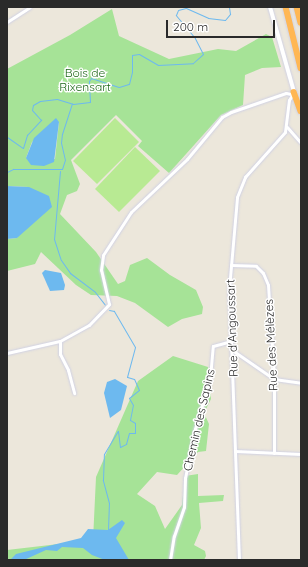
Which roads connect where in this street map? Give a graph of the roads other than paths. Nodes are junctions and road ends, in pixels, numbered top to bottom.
1 (30, 7) edge
2 (270, 7) edge
3 (286, 7) edge
4 (297, 7) edge
5 (7, 22) edge
6 (301, 22) edge
7 (301, 68) edge
8 (293, 93) junction
9 (301, 111) edge
10 (287, 127) junction
11 (301, 143) edge
12 (231, 264) junction
13 (60, 341) junction
14 (232, 341) junction
15 (232, 350) junction
16 (7, 353) edge
17 (274, 379) junction
18 (301, 383) edge
19 (74, 393) dead end
20 (235, 451) junction
21 (274, 453) junction
22 (301, 454) edge
23 (170, 560) edge
24 (239, 560) edge

1 - 5 street
2 - 8 street
3 - 7 highway
4 - 6 highway
8 - 9 highway
8 - 10 street, Rue d'Angoussart
8 - 13 street
10 - 11 street
10 - 12 street, Rue d'Angoussart
12 - 14 street, Rue d'Angoussart
12 - 17 street, Rue des Mélèzes
13 - 16 street
13 - 19 street
14 - 15 street, Rue d'Angoussart
14 - 23 street, Chemin des Sapins
15 - 17 street
15 - 20 street, Rue d'Angoussart
17 - 18 street
17 - 21 street, Rue des Mélèzes
20 - 21 street
20 - 24 street, Rue d'Angoussart
21 - 22 street

